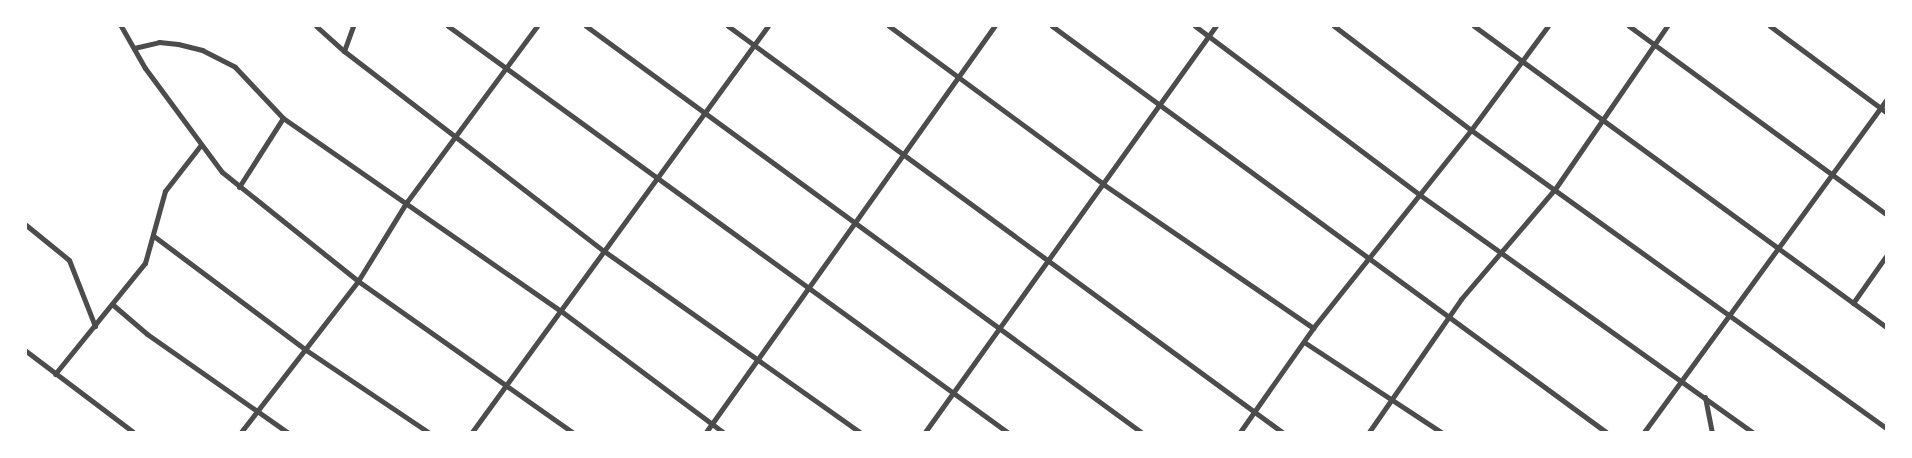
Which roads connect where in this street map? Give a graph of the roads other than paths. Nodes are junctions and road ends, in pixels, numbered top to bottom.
1 (121, 26) edge
2 (316, 26) edge
3 (353, 26) edge
4 (448, 26) edge
5 (537, 26) edge
6 (586, 26) edge
7 (728, 26) edge
8 (768, 26) edge
9 (889, 26) edge
10 (994, 26) edge
11 (1052, 26) edge
12 (1195, 26) edge
13 (1216, 26) edge
14 (1334, 26) edge
15 (1474, 26) edge
16 (1548, 26) edge
17 (1629, 26) edge
18 (1667, 26) edge
19 (1770, 26) edge
20 (1209, 35) junction
21 (1653, 43) junction
22 (754, 45) junction
23 (134, 48) junction
24 (344, 51) junction
25 (1522, 61) junction
26 (505, 68) junction
27 (957, 77) junction
28 (1887, 100) edge
29 (1160, 106) junction
30 (1884, 110) edge
31 (706, 111) junction
32 (283, 118) junction
33 (1601, 120) junction
34 (1471, 130) junction
35 (454, 138) junction
36 (200, 146) junction
37 (903, 154) junction
38 (1834, 176) junction
39 (657, 180) junction
40 (1103, 184) junction
41 (239, 187) junction
42 (1555, 189) junction
43 (1420, 195) junction
44 (406, 203) junction
45 (1887, 214) edge
46 (856, 223) junction
47 (26, 225) edge
48 (155, 237) junction
49 (1778, 249) junction
50 (604, 251) junction
51 (1502, 253) junction
52 (1887, 256) edge
53 (1369, 258) junction
54 (1048, 261) junction
55 (358, 281) junction
56 (807, 289) junction
57 (1853, 303) junction
58 (112, 304) junction
59 (561, 311) junction
60 (1731, 313) junction
61 (1450, 314) junction
62 (95, 326) junction
63 (1887, 327) edge
64 (1000, 328) junction
65 (1313, 328) junction
66 (1304, 342) junction
67 (306, 350) junction
68 (26, 351) edge
69 (756, 359) junction
70 (55, 374) junction
71 (1682, 380) junction
72 (506, 386) junction
73 (953, 393) junction
74 (1705, 398) junction
75 (1392, 400) junction
76 (257, 411) junction
77 (1255, 413) junction
78 (712, 424) junction
79 (1887, 428) edge
80 (133, 432) edge
81 (241, 432) edge
82 (287, 432) edge
83 (428, 432) edge
84 (472, 432) edge
85 (572, 432) edge
86 (706, 432) edge
87 (723, 432) edge
88 (860, 432) edge
89 (925, 432) edge
90 (1007, 432) edge
91 (1141, 432) edge
92 (1240, 432) edge
93 (1282, 432) edge
94 (1369, 432) edge
95 (1441, 432) edge
96 (1606, 432) edge
97 (1644, 432) edge
98 (1712, 432) edge
99 (1752, 432) edge

1 - 23 street
2 - 24 street
3 - 24 street
4 - 26 street
5 - 26 street
6 - 31 street
7 - 22 street
8 - 22 street
9 - 27 street
10 - 27 street
11 - 29 street
12 - 20 street
13 - 20 street
14 - 34 street
15 - 25 street
16 - 25 street
17 - 21 street
18 - 21 street
19 - 30 street
20 - 29 street
20 - 43 street
21 - 33 street
21 - 38 street
22 - 31 street
22 - 37 street
23 - 32 street
23 - 36 street
24 - 35 street
25 - 33 street
25 - 34 street
26 - 35 street
26 - 39 street
27 - 37 street
27 - 40 street
28 - 30 street
29 - 40 street
29 - 53 street
30 - 38 street
31 - 39 street
31 - 46 street
32 - 41 street
32 - 44 street
33 - 42 street
33 - 49 street
34 - 42 street
34 - 43 street
35 - 44 street
35 - 50 street
36 - 41 street
36 - 48 street
37 - 46 street
37 - 54 street
38 - 45 street
38 - 49 street
39 - 50 street
39 - 56 street
40 - 54 street
40 - 65 street
41 - 55 street
42 - 51 street
42 - 60 street
43 - 51 street
43 - 53 street
44 - 55 street
44 - 59 street
46 - 56 street
46 - 64 street
47 - 62 street
48 - 58 street
48 - 67 street
49 - 57 street
49 - 60 street
50 - 59 street
50 - 69 street
51 - 61 street
51 - 71 street
52 - 57 street
53 - 61 street
53 - 65 street
54 - 64 street
54 - 77 street
55 - 67 street
55 - 72 street
56 - 69 street
56 - 73 street
57 - 63 street
58 - 62 street
58 - 76 street
59 - 72 street
59 - 78 street
60 - 71 street
60 - 79 street
61 - 75 street
61 - 96 street
62 - 70 street
64 - 73 street
64 - 91 street
65 - 66 street
66 - 75 street
66 - 77 street
67 - 76 street
67 - 83 street
68 - 70 street
69 - 78 street
69 - 88 street
70 - 80 street
71 - 74 street
71 - 97 street
72 - 84 street
72 - 85 street
73 - 89 street
73 - 90 street
74 - 98 street
74 - 99 street
75 - 94 street
75 - 95 street
76 - 81 street
76 - 82 street
77 - 92 street
77 - 93 street
78 - 86 street
78 - 87 street

